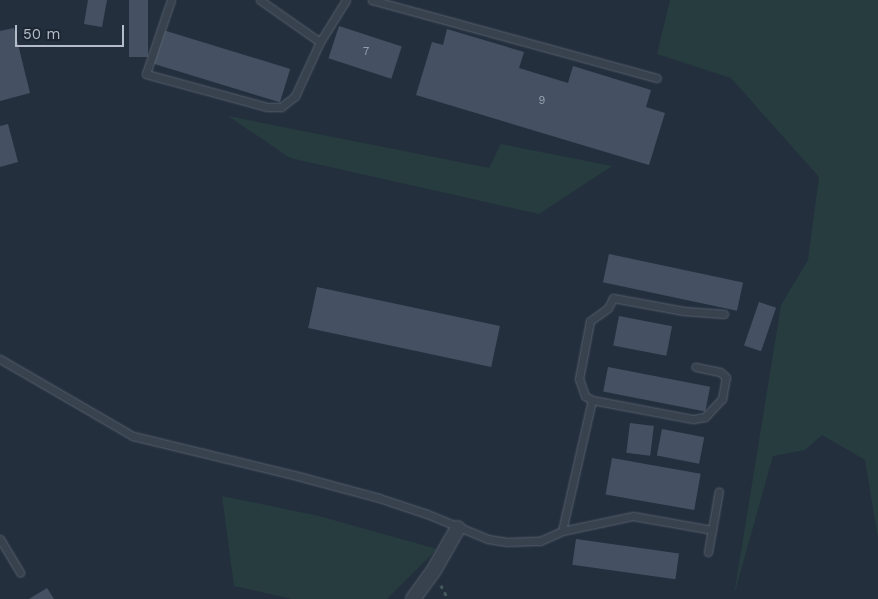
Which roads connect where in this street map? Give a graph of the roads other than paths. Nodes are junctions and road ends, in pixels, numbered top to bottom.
1 (171, 0) edge
2 (260, 0) edge
3 (346, 0) edge
4 (372, 0) edge
5 (320, 42) junction
6 (657, 78) dead end
7 (724, 314) dead end
8 (0, 360) edge
9 (696, 367) dead end
10 (592, 400) junction
11 (719, 492) dead end
12 (458, 528) junction
13 (712, 530) junction
14 (562, 531) junction
15 (0, 539) edge
16 (708, 552) dead end
17 (20, 572) dead end
18 (413, 599) edge

1 - 5 lane
2 - 5 lane
3 - 5 lane
4 - 6 lane
7 - 10 lane
8 - 12 lane
9 - 10 lane
10 - 14 lane
11 - 13 lane
12 - 14 lane
12 - 18 street
13 - 14 lane
13 - 16 lane
15 - 17 lane

